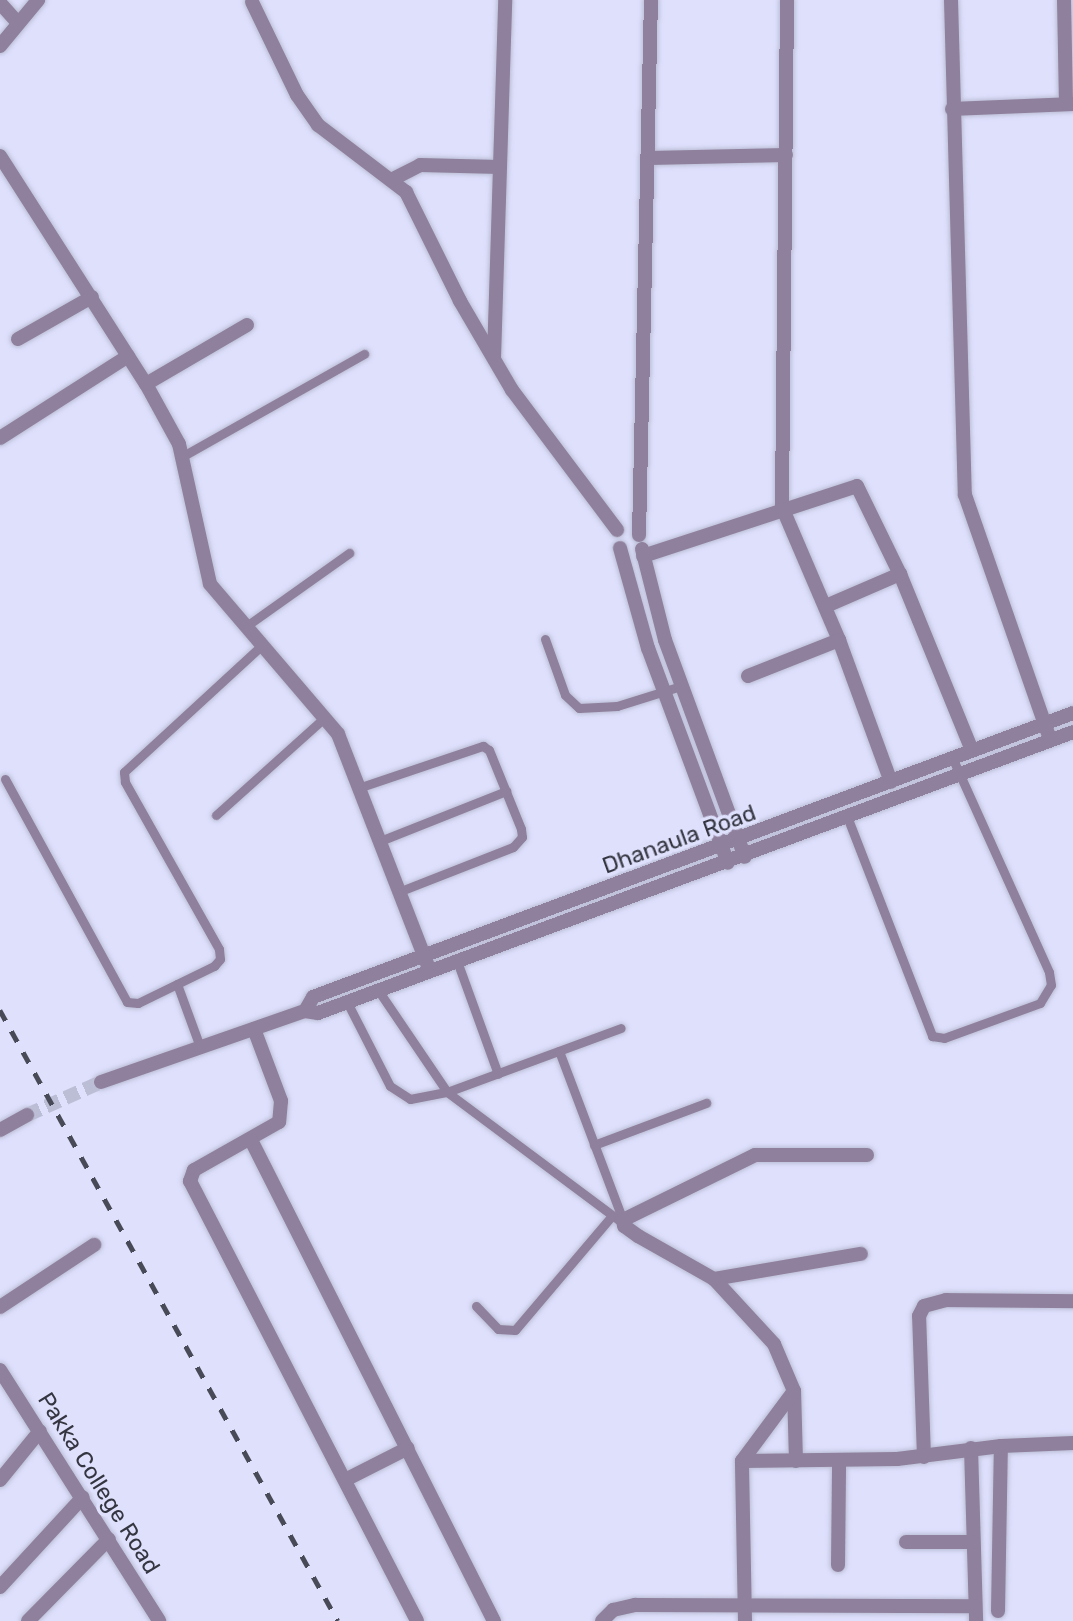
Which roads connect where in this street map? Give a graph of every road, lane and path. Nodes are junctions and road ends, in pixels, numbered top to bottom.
1 (38, 0) edge
2 (505, 0) edge
3 (651, 0) edge
4 (787, 0) edge
5 (951, 0) edge
6 (1064, 0) edge
7 (252, 2) dead end
8 (0, 4) edge
9 (18, 23) junction
10 (0, 46) edge
11 (1069, 104) edge
12 (952, 109) junction
13 (786, 155) junction
14 (0, 156) edge
15 (649, 158) junction
16 (500, 167) junction
17 (393, 179) junction
18 (92, 297) junction
19 (247, 325) dead end
20 (18, 339) dead end
21 (364, 354) dead end
22 (128, 356) junction
23 (494, 358) junction
24 (146, 384) junction
25 (0, 438) edge
26 (183, 457) junction
27 (782, 507) junction
28 (617, 530) junction
29 (639, 538) junction
30 (620, 548) junction
31 (349, 553) dead end
32 (643, 556) junction
33 (900, 574) junction
34 (825, 606) junction
35 (245, 627) junction
36 (545, 639) dead end
37 (839, 640) junction
38 (261, 646) junction
39 (748, 676) dead end
40 (681, 686) junction
41 (663, 691) junction
42 (1073, 713) edge
43 (324, 718) junction
44 (1044, 723) junction
45 (1073, 732) edge
46 (1050, 739) junction
47 (972, 750) junction
48 (952, 757) junction
49 (960, 775) junction
50 (5, 779) dead end
51 (891, 782) junction
52 (361, 787) junction
53 (506, 791) junction
54 (216, 815) dead end
55 (848, 818) junction
56 (380, 841) junction
57 (738, 841) junction
58 (720, 848) junction
59 (745, 857) junction
60 (727, 863) junction
61 (398, 892) junction
62 (457, 961) junction
63 (427, 964) junction
64 (177, 984) junction
65 (378, 990) junction
66 (347, 1002) junction
67 (306, 1011) junction
68 (254, 1028) junction
69 (621, 1028) dead end
70 (200, 1047) junction
71 (559, 1051) junction
72 (498, 1074) junction
73 (101, 1082) tunnel mouth
74 (447, 1092) junction
75 (706, 1102) dead end
76 (27, 1115) tunnel mouth
77 (0, 1130) edge
78 (251, 1140) junction
79 (594, 1145) junction
80 (867, 1155) dead end
81 (619, 1220) junction
82 (94, 1245) dead end
83 (861, 1254) dead end
84 (714, 1279) junction
85 (1073, 1301) edge
86 (0, 1307) edge
87 (476, 1307) dead end
88 (0, 1371) edge
89 (794, 1391) junction
90 (40, 1431) junction
91 (1073, 1443) edge
92 (1001, 1446) junction
93 (408, 1448) junction
94 (971, 1448) junction
95 (923, 1457) junction
96 (742, 1461) junction
97 (796, 1461) junction
98 (839, 1461) junction
99 (347, 1479) junction
100 (0, 1480) edge
101 (83, 1497) junction
102 (109, 1539) junction
103 (906, 1542) dead end
104 (973, 1542) junction
105 (838, 1565) dead end
106 (975, 1583) junction
107 (0, 1587) edge
108 (745, 1605) junction
109 (976, 1614) edge
110 (1000, 1616) edge
111 (28, 1621) edge
112 (159, 1621) edge
113 (417, 1621) edge
114 (494, 1621) edge
115 (602, 1621) edge
116 (745, 1621) edge

1 - 9 street
2 - 16 street
3 - 15 street
4 - 13 street
5 - 12 street
6 - 11 street
7 - 17 street
8 - 9 street
9 - 10 street
11 - 12 street
12 - 44 street
13 - 15 street
13 - 27 street
14 - 18 street
15 - 29 street
16 - 17 street
16 - 23 street
17 - 23 street
18 - 20 street
18 - 22 street
19 - 24 street
21 - 26 lane
22 - 24 street
22 - 25 street
23 - 28 street
24 - 26 street
26 - 35 street
27 - 32 street
27 - 33 street
27 - 34 street
28 - 29 street
28 - 30 street
29 - 30 street
29 - 32 street
30 - 41 street
31 - 35 lane
32 - 40 street
33 - 34 street
33 - 47 street
34 - 37 street
35 - 38 street
36 - 41 lane
37 - 39 street
37 - 51 street
38 - 43 street
38 - 64 lane
40 - 41 lane
40 - 57 street
41 - 58 street
42 - 44 street, Dhanaula Road
43 - 52 street
43 - 54 lane
44 - 46 street
44 - 47 street, Dhanaula Road
45 - 46 street, Dhanaula Road
46 - 49 street, Dhanaula Road
47 - 48 street, Dhanaula Road
48 - 49 lane
48 - 51 street, Dhanaula Road
49 - 55 street, Dhanaula Road
49 - 55 lane
50 - 64 lane
51 - 57 street, Dhanaula Road
52 - 53 lane
52 - 56 street
53 - 56 lane
53 - 61 lane
55 - 59 street, Dhanaula Road
56 - 61 street
57 - 58 street, Dhanaula Road
57 - 59 street
58 - 60 street
58 - 63 street, Dhanaula Road
59 - 60 street, Dhanaula Road
60 - 62 street, Dhanaula Road
61 - 63 street
62 - 63 street, Dhanaula Road
62 - 72 lane
63 - 65 street, Dhanaula Road
63 - 67 street, Dhanaula Road
64 - 70 lane
65 - 66 street, Dhanaula Road
65 - 74 lane
66 - 67 street, Dhanaula Road
66 - 74 lane
67 - 68 street, Dhanaula Road
68 - 70 street, Dhanaula Road
68 - 78 street
69 - 71 lane
70 - 73 street, Dhanaula Road
71 - 72 lane
71 - 79 lane
72 - 74 lane
74 - 81 lane
75 - 79 lane
76 - 77 street
78 - 93 street
78 - 99 street
79 - 81 lane
80 - 81 street
81 - 84 street
81 - 87 lane
82 - 86 street
83 - 84 street
84 - 89 street
85 - 95 street
88 - 90 street, Pakka College Road
89 - 96 street
89 - 97 street
90 - 100 street
90 - 101 street, Pakka College Road
91 - 92 street
92 - 94 street
92 - 110 street
93 - 99 street
93 - 114 street
94 - 95 street
94 - 104 street
95 - 98 street
96 - 97 street
96 - 108 street
97 - 98 street
98 - 105 street
99 - 113 street
101 - 102 street, Pakka College Road
101 - 107 street
102 - 111 street
102 - 112 street, Pakka College Road
103 - 104 street
104 - 106 street
106 - 109 street
106 - 110 street
108 - 109 street
108 - 115 street
108 - 116 street

